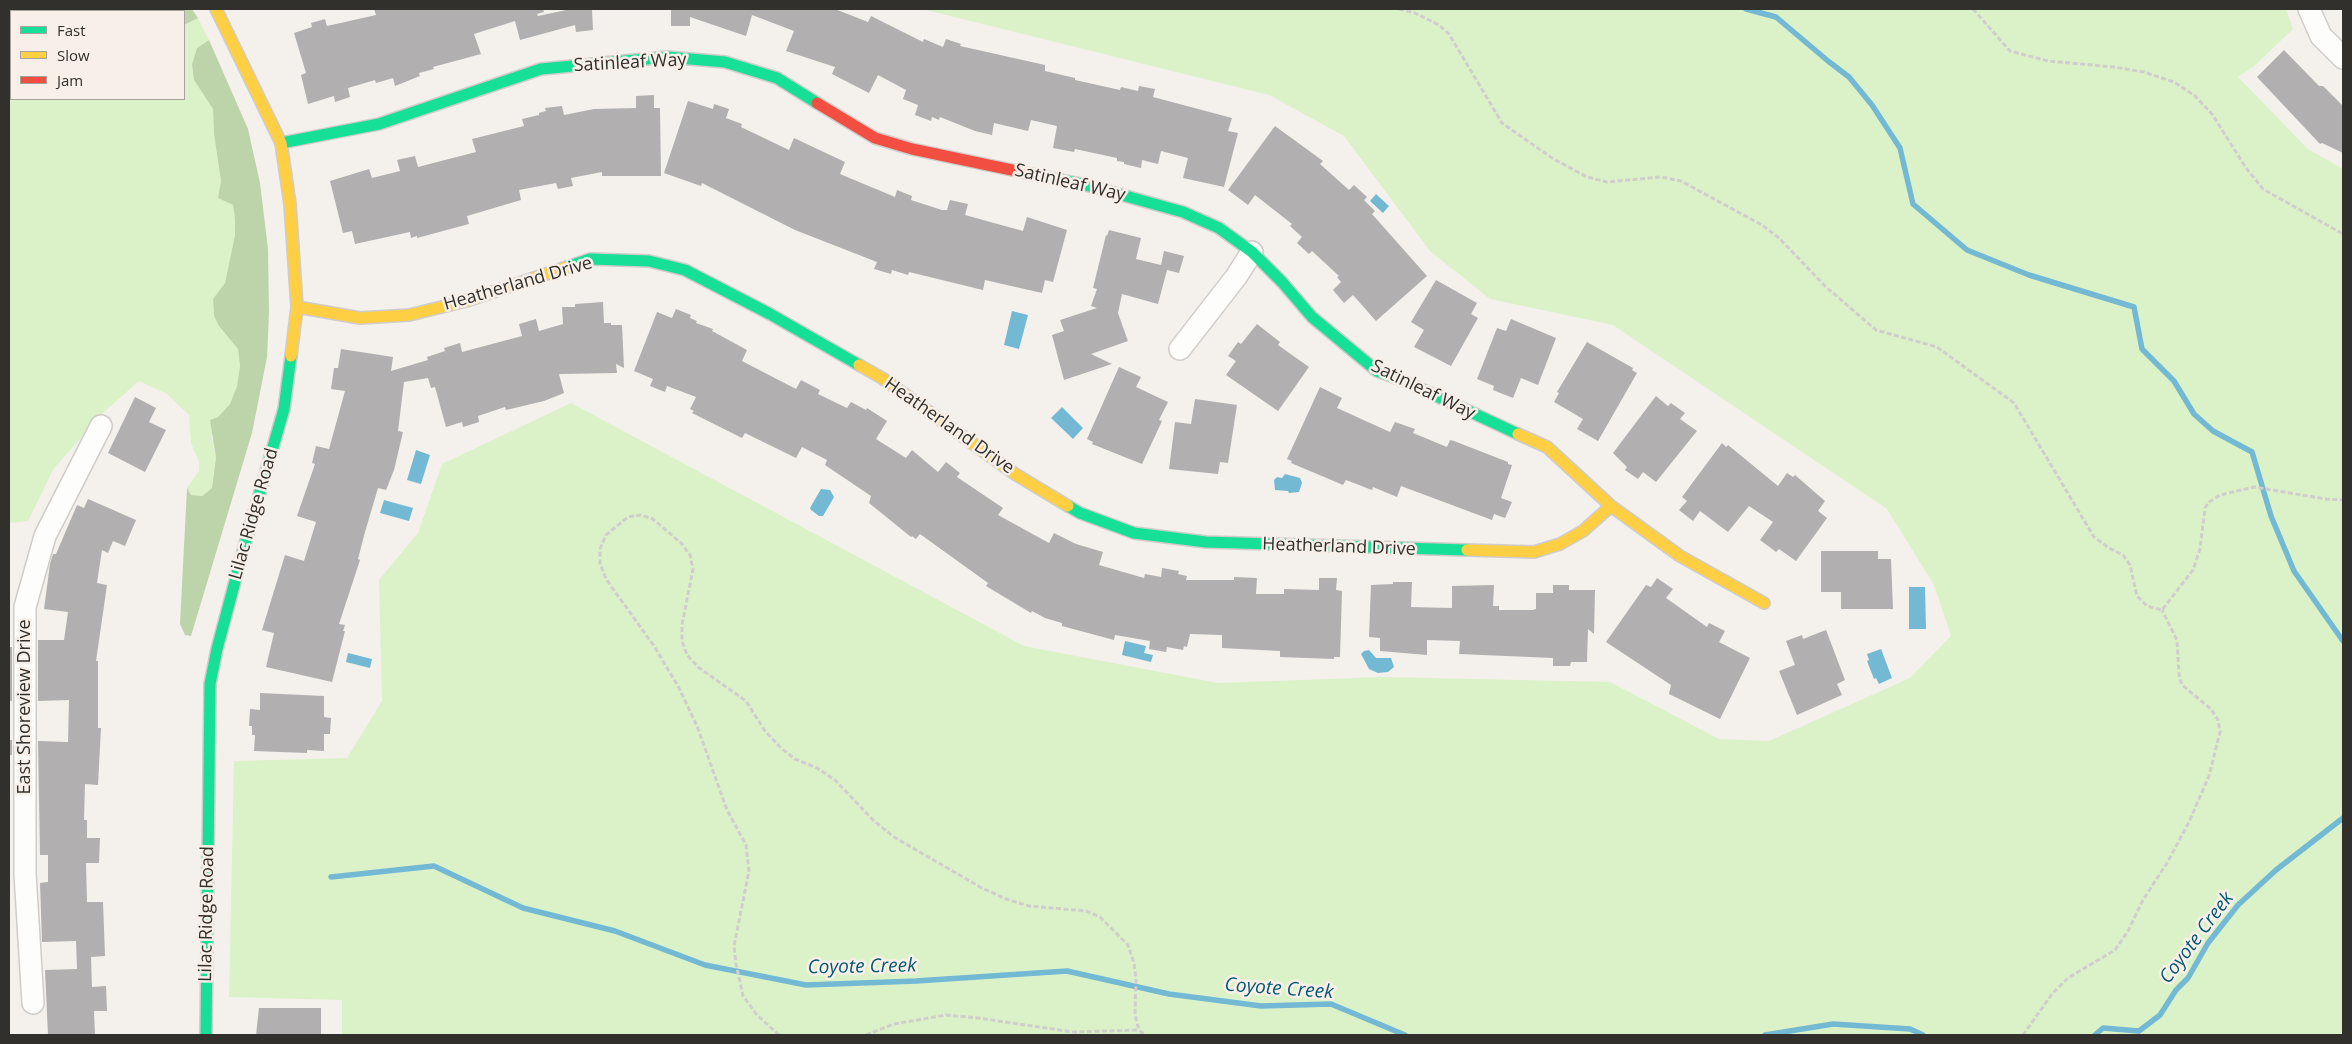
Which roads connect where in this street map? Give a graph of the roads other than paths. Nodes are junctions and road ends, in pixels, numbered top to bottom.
1 (216, 9) edge
2 (2309, 9) edge
3 (2343, 58) edge
4 (281, 143) junction
5 (1252, 252) junction
6 (296, 308) junction
7 (1180, 349) dead end
8 (101, 426) dead end
9 (1611, 506) junction
10 (1764, 603) dead end
11 (17, 874) edge
12 (33, 1003) dead end
13 (206, 1035) edge

1 - 4 street, Lilac Ridge Road
2 - 3 street
4 - 5 street, Satinleaf Way
4 - 6 street, Lilac Ridge Road
5 - 7 street
5 - 9 street, Satinleaf Way
6 - 9 street, Heatherland Drive
6 - 13 street, Lilac Ridge Road
8 - 11 street, East Shoreview Drive
9 - 10 street, Satinleaf Way
11 - 12 street, East Shoreview Drive

